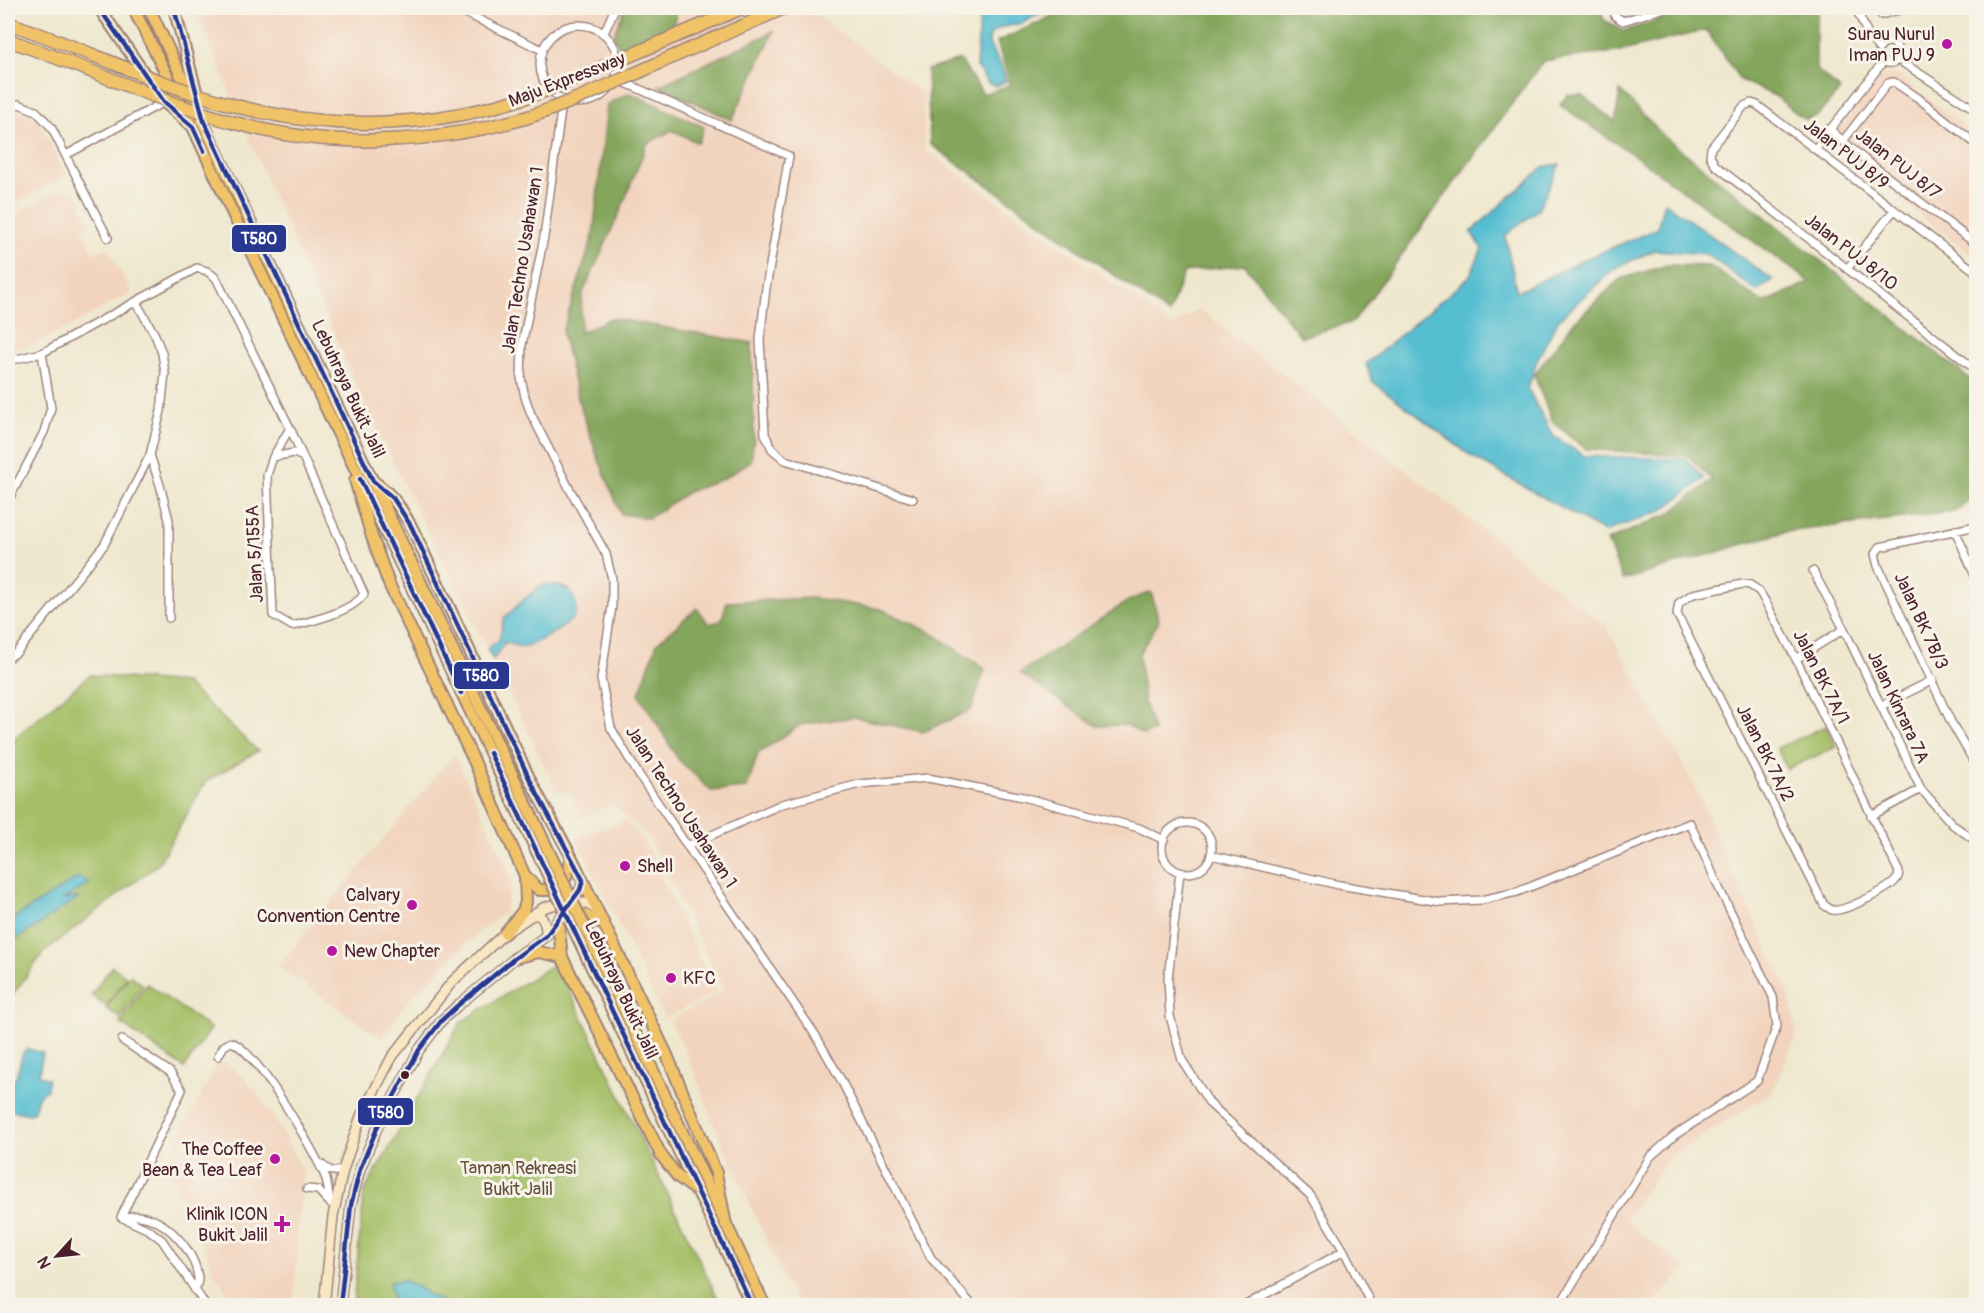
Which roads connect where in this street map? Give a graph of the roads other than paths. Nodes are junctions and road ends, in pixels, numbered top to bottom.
1 (99, 8) edge
2 (133, 8) edge
3 (149, 8) edge
4 (174, 8) edge
5 (455, 8) edge
6 (615, 8) edge
7 (742, 8) edge
8 (784, 8) edge
9 (1613, 8) edge
10 (1665, 8) edge
11 (1856, 8) edge
12 (1906, 8) edge
13 (1881, 15) dead end
14 (8, 23) edge
15 (604, 33) junction
16 (8, 40) edge
17 (1878, 49) junction
18 (542, 50) junction
19 (1897, 59) junction
20 (1883, 62) junction
21 (615, 79) junction
22 (563, 99) junction
23 (164, 102) junction
24 (8, 106) edge
25 (1977, 110) edge
26 (204, 121) junction
27 (193, 127) junction
28 (1829, 129) junction
29 (1843, 141) junction
30 (1977, 144) edge
31 (1815, 149) junction
32 (66, 155) junction
33 (1710, 156) joint
34 (1894, 210) junction
35 (108, 238) dead end
36 (1977, 244) edge
37 (1847, 269) junction
38 (1977, 272) edge
39 (136, 302) junction
40 (42, 352) junction
41 (8, 361) edge
42 (1977, 370) edge
43 (290, 428) junction
44 (346, 447) junction
45 (150, 455) junction
46 (273, 457) junction
47 (303, 457) junction
48 (373, 481) junction
49 (913, 499) dead end
50 (8, 501) edge
51 (1977, 526) edge
52 (388, 527) junction
53 (1955, 530) junction
54 (1813, 571) dead end
55 (1977, 578) edge
56 (1677, 614) joint
57 (169, 618) dead end
58 (1844, 629) junction
59 (8, 658) edge
60 (1796, 659) junction
61 (1933, 680) junction
62 (1881, 706) junction
63 (1977, 765) edge
64 (1921, 789) junction
65 (1870, 816) junction
66 (1164, 840) junction
67 (1977, 841) edge
68 (687, 846) junction
69 (1211, 855) junction
70 (571, 856) junction
71 (1896, 864) joint
72 (1180, 872) junction
73 (525, 876) junction
74 (583, 880) junction
75 (568, 904) junction
76 (597, 910) junction
77 (532, 915) junction
78 (604, 924) junction
79 (505, 933) junction
80 (546, 936) junction
81 (562, 957) junction
82 (515, 958) junction
83 (122, 1040) dead end
84 (218, 1056) dead end
85 (319, 1163) junction
86 (343, 1170) junction
87 (307, 1189) dead end
88 (698, 1192) junction
89 (330, 1203) junction
90 (333, 1216) junction
91 (121, 1217) junction
92 (726, 1226) junction
93 (1344, 1251) junction
94 (195, 1291) junction
95 (745, 1291) junction
96 (206, 1305) edge
97 (324, 1305) edge
98 (340, 1305) edge
99 (745, 1305) edge
100 (752, 1305) edge
101 (765, 1305) edge
102 (973, 1305) edge
103 (1244, 1305) edge
104 (1372, 1305) edge
105 (1559, 1305) edge

1 - 23 highway
2 - 27 highway, Lebuhraya Bukit Jalil
3 - 26 highway, Lebuhraya Bukit Jalil
4 - 26 highway
5 - 18 street
6 - 15 street
7 - 14 highway, Maju Expressway, bridge
8 - 16 highway, Maju Expressway, bridge
9 - 10 street
11 - 17 street
12 - 13 street
15 - 18 street
15 - 21 street
17 - 19 street
17 - 20 street
18 - 22 street
19 - 20 street
19 - 25 street
20 - 28 street
21 - 22 street
21 - 49 street
22 - 68 street, Jalan Techno Usahawan 1
23 - 27 highway
23 - 32 street
24 - 32 street
26 - 48 highway, Lebuhraya Bukit Jalil
27 - 44 highway, Lebuhraya Bukit Jalil
28 - 29 street, Jalan PUJ 8/7
28 - 31 street
29 - 30 street
29 - 36 street, Jalan PUJ 8/7
31 - 33 street, Jalan PUJ 8/9
31 - 34 street, Jalan PUJ 8/9
32 - 35 street
33 - 37 street, Jalan PUJ 8/10
34 - 37 street
34 - 38 street, Jalan PUJ 8/9
37 - 42 street, Jalan PUJ 8/10
39 - 40 street, Jalan 5/155A
39 - 43 street, Jalan 5/155A
39 - 45 street
40 - 41 street, Jalan 5/155A
40 - 50 street
43 - 46 street, Jalan 5/155A
43 - 47 street, Jalan 5/155A
44 - 52 highway, Lebuhraya Bukit Jalil
44 - 73 highway
45 - 57 street
45 - 59 street
46 - 47 street
46 - 47 street, Jalan 5/155A
48 - 52 highway, Lebuhraya Bukit Jalil
48 - 70 highway
51 - 53 street
52 - 88 highway, Lebuhraya Bukit Jalil, bridge
52 - 92 highway, Lebuhraya Bukit Jalil, bridge
53 - 55 street
53 - 61 street, Jalan BK 7B/3
54 - 58 street, Jalan Kinrara 7A
56 - 60 street, Jalan BK 7A/1
56 - 71 street, Jalan BK 7A/2
58 - 60 street
58 - 62 street, Jalan Kinrara 7A
60 - 65 street, Jalan BK 7A/1
61 - 62 street
61 - 63 street, Jalan BK 7B/3
62 - 64 street, Jalan Kinrara 7A
64 - 65 street
64 - 67 street, Jalan Kinrara 7A
65 - 71 street, Jalan BK 7A/1
66 - 68 street
66 - 69 street
66 - 72 street
68 - 102 street, Jalan Techno Usahawan 1
69 - 72 street
69 - 105 street
70 - 73 highway
70 - 74 highway
72 - 93 street
73 - 79 highway
74 - 75 main road
74 - 76 highway
75 - 76 main road
75 - 77 main road
75 - 80 main road
76 - 78 highway
77 - 79 main road
77 - 80 main road
78 - 81 highway
78 - 92 highway
79 - 86 main road
80 - 82 main road
81 - 82 highway
81 - 88 highway
82 - 98 main road
83 - 91 street
84 - 85 street
85 - 86 street
85 - 89 street
86 - 90 main road
87 - 89 street
88 - 95 highway, Lebuhraya Bukit Jalil
89 - 90 street
90 - 97 main road
91 - 94 street
91 - 94 street
92 - 101 highway, Lebuhraya Bukit Jalil
93 - 103 street
93 - 104 street
94 - 96 street
95 - 99 highway
95 - 100 highway, Lebuhraya Bukit Jalil

